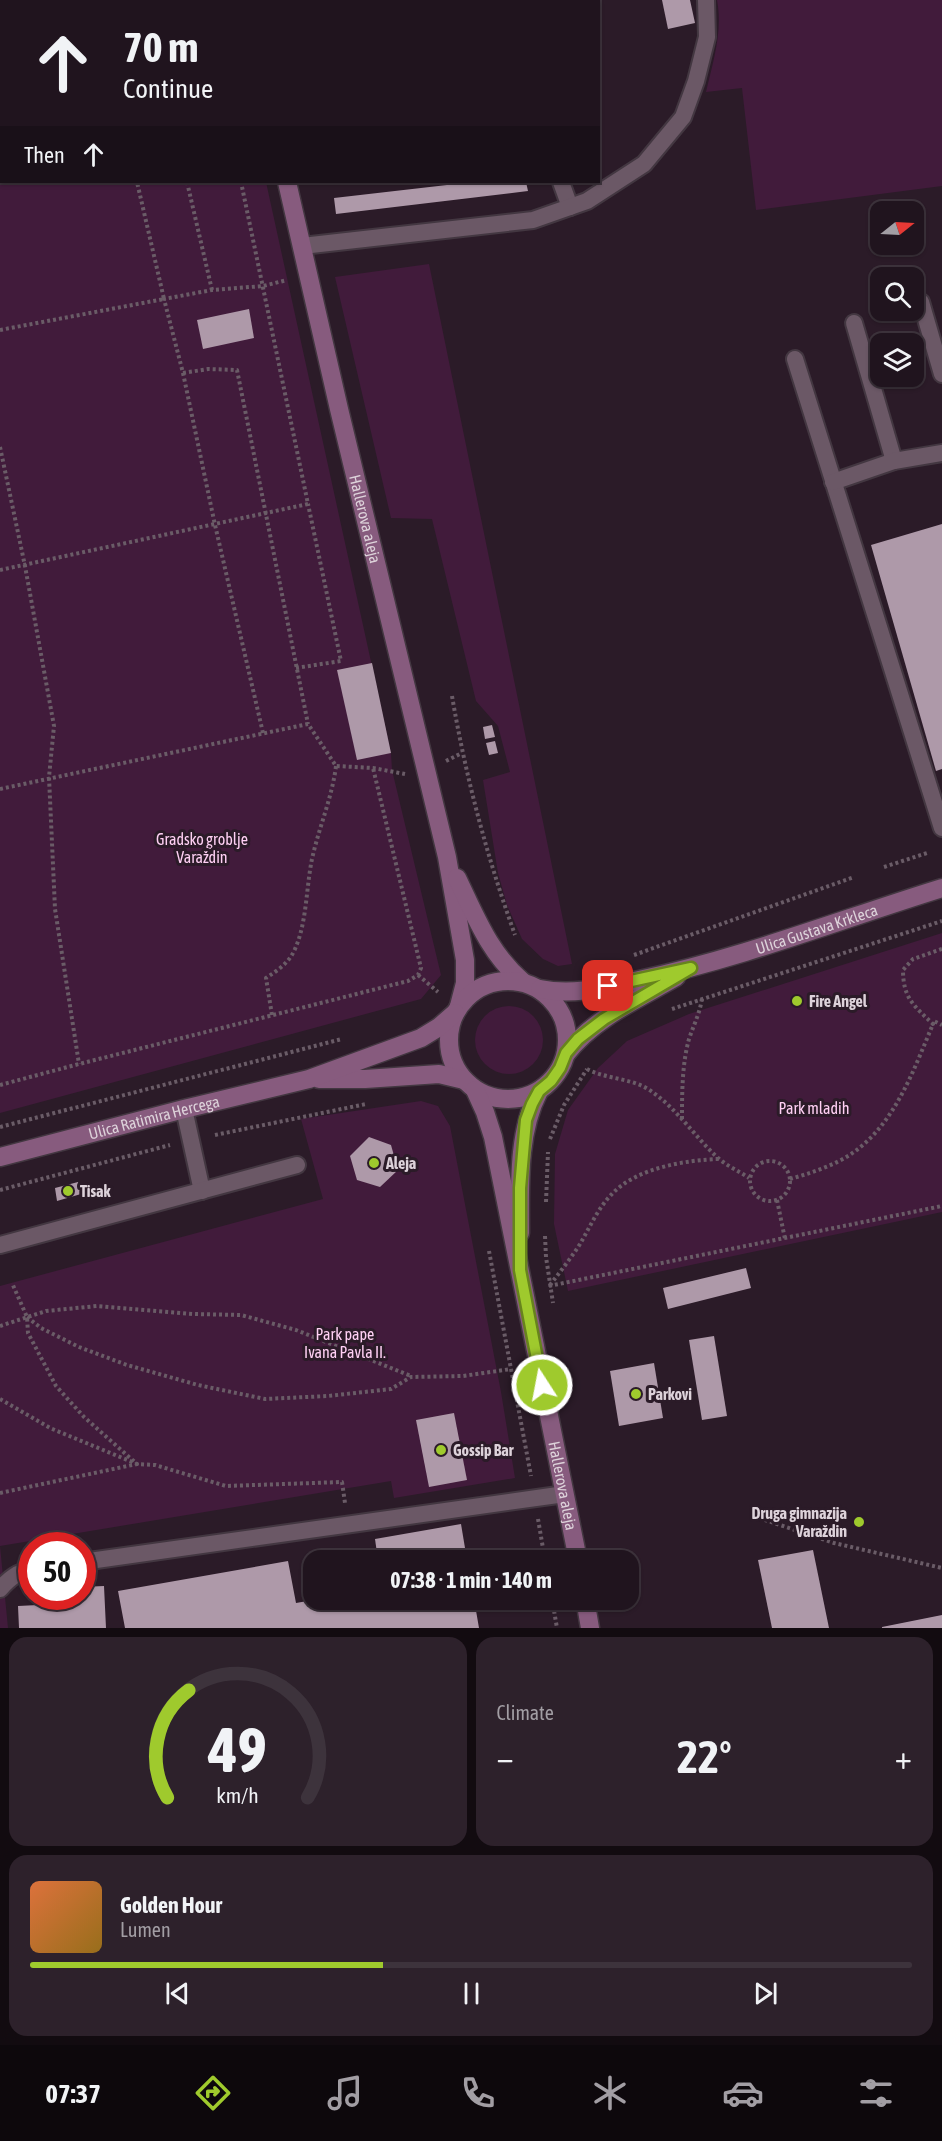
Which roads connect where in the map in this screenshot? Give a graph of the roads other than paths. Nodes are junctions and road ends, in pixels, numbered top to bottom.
1 (706, 0) edge
2 (287, 183) edge
3 (561, 183) edge
4 (570, 207) junction
5 (302, 246) junction
6 (924, 312) edge
7 (854, 323) dead end
8 (795, 359) dead end
9 (942, 374) edge
10 (942, 453) edge
11 (894, 461) junction
12 (832, 482) junction
13 (942, 828) edge
14 (447, 857) junction
15 (942, 888) edge
16 (691, 968) junction
17 (531, 986) junction
18 (453, 1005) junction
19 (566, 1053) junction
20 (309, 1079) junction
21 (470, 1085) junction
22 (539, 1091) junction
23 (184, 1109) junction
24 (0, 1158) edge
25 (297, 1165) dead end
26 (202, 1191) junction
27 (0, 1245) edge
28 (520, 1270) junction
29 (565, 1494) junction
30 (576, 1550) edge
31 (96, 1560) edge
32 (18, 1573) edge
33 (0, 1589) edge
34 (587, 1610) edge
35 (590, 1628) edge

1 - 4 lane
2 - 5 main road, Hallerova aleja
3 - 4 lane
4 - 5 lane
5 - 14 main road, Hallerova aleja
6 - 9 lane
7 - 11 lane
8 - 12 lane
10 - 11 lane
11 - 12 lane
12 - 13 lane
14 - 17 main road, Hallerova aleja
14 - 18 main road, Hallerova aleja
15 - 16 main road, Ulica Gustava Krkleca
16 - 17 main road, Ulica Gustava Krkleca
16 - 19 main road, Ulica Gustava Krkleca
17 - 18 main road
17 - 19 main road
18 - 20 main road, Ulica Ratimira Hercega
18 - 21 main road
19 - 22 main road
20 - 21 main road, Ulica Ratimira Hercega
20 - 23 main road, Ulica Ratimira Hercega
21 - 22 main road
21 - 28 main road, Hallerova aleja
22 - 28 main road, Hallerova aleja
23 - 24 main road, Ulica Ratimira Hercega
23 - 26 lane
25 - 26 lane
26 - 27 lane
28 - 29 main road, Hallerova aleja
29 - 30 main road, Hallerova aleja
29 - 31 lane
32 - 33 lane
34 - 35 main road

